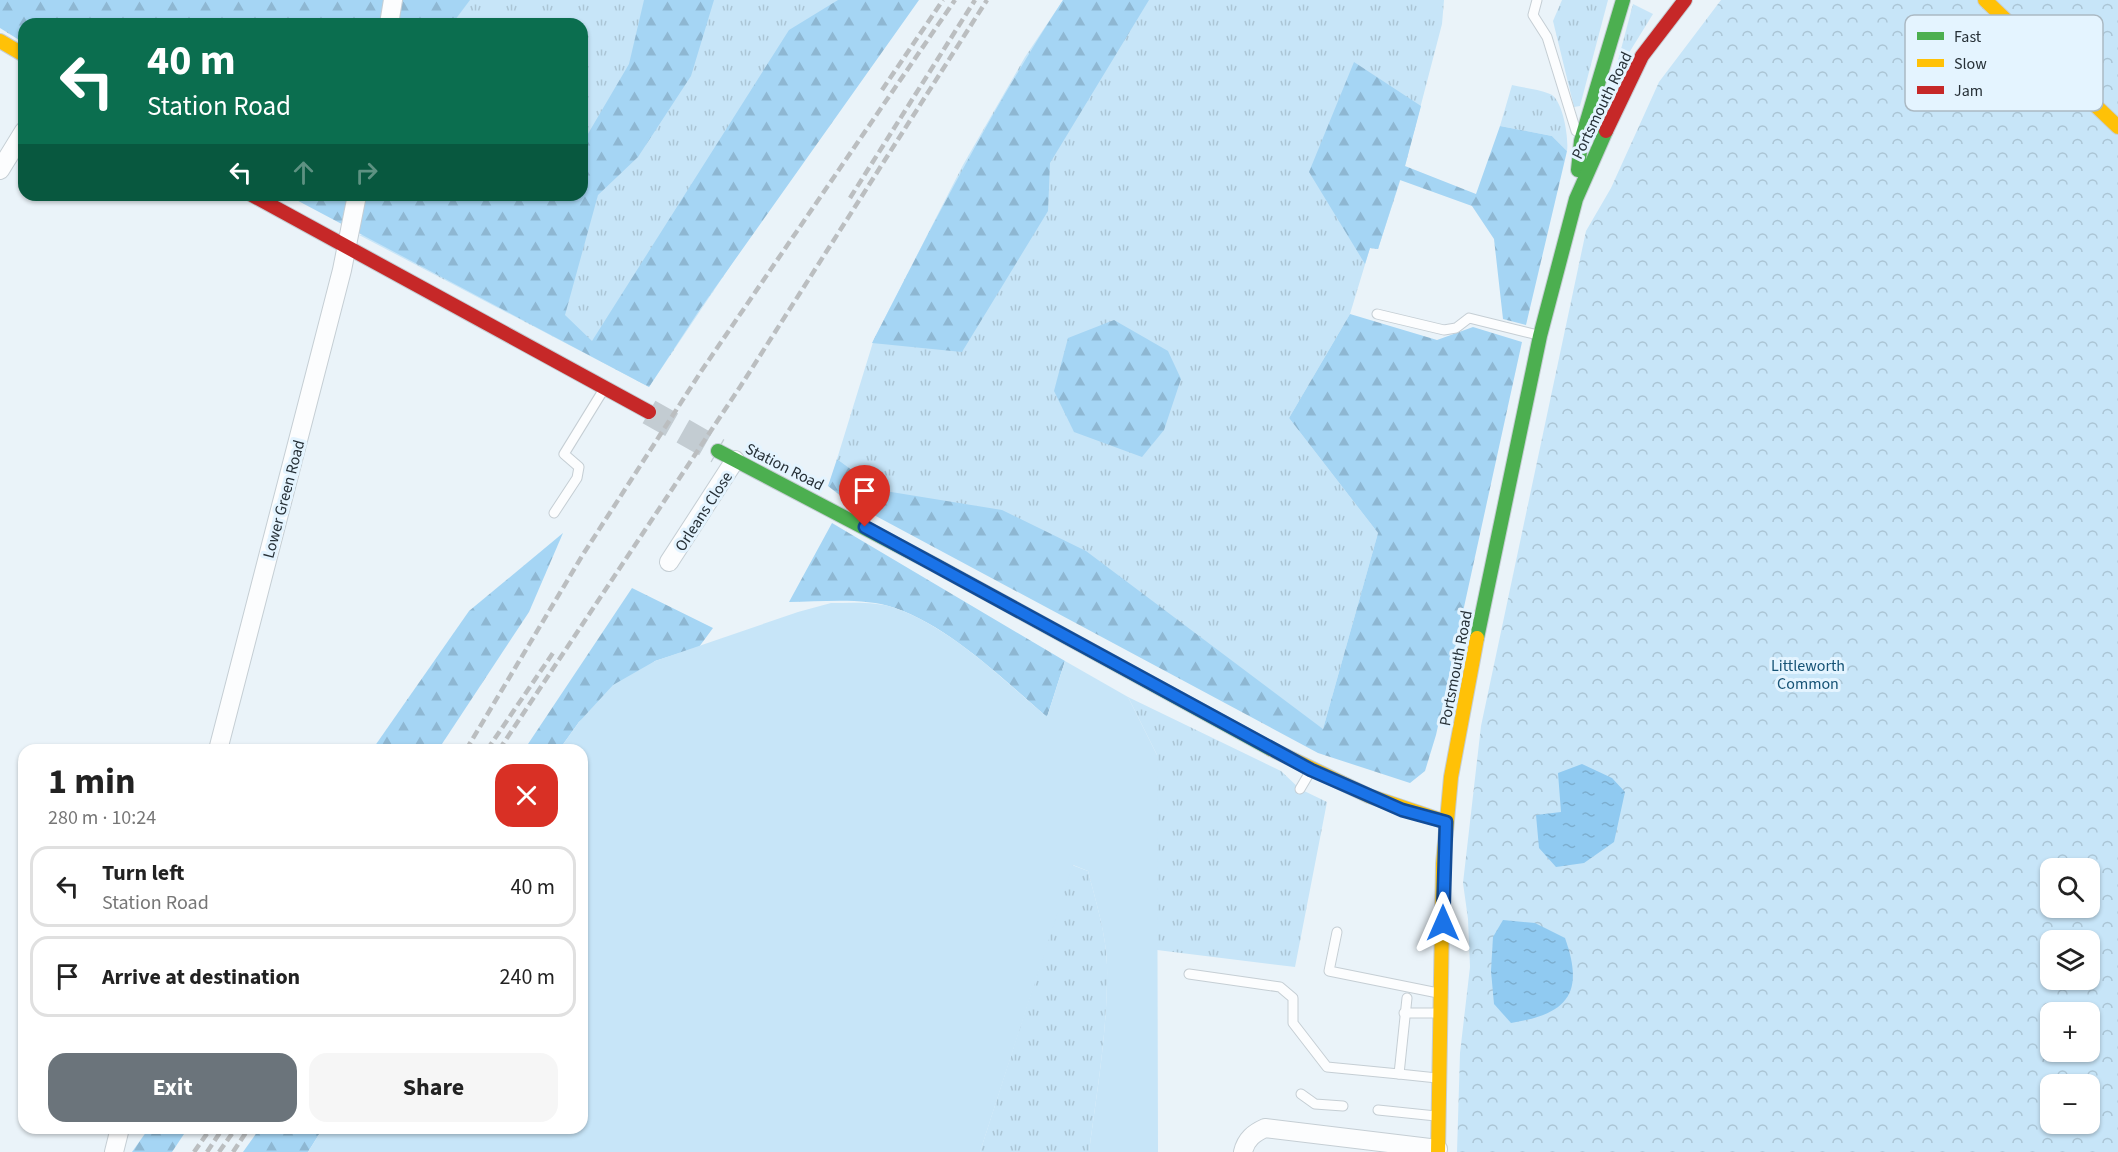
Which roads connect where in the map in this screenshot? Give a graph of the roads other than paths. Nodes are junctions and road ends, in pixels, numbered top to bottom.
1 (393, 0) edge
2 (1537, 0) edge
3 (1623, 0) edge
4 (1685, 0) edge
5 (1984, 0) edge
6 (1698, 7) dead end
7 (2000, 15) edge
8 (390, 18) edge
9 (0, 41) edge
10 (18, 52) edge
11 (2101, 111) edge
12 (1609, 126) junction
13 (2118, 127) edge
14 (18, 141) edge
15 (1581, 141) junction
16 (0, 170) edge
17 (1576, 199) junction
18 (263, 201) edge
19 (356, 201) edge
20 (348, 248) junction
21 (1377, 314) dead end
22 (1540, 336) junction
23 (605, 387) junction
24 (649, 412) tunnel mouth
25 (718, 451) tunnel mouth
26 (735, 460) junction
27 (554, 513) dead end
28 (669, 562) dead end
29 (220, 744) edge
30 (1311, 770) junction
31 (1300, 789) dead end
32 (1446, 822) junction
33 (1337, 932) dead end
34 (1189, 974) dead end
35 (1442, 994) junction
36 (1407, 998) dead end
37 (1404, 1013) junction
38 (1442, 1013) junction
39 (1399, 1074) junction
40 (1440, 1079) junction
41 (1301, 1095) dead end
42 (1343, 1106) dead end
43 (1378, 1110) dead end
44 (1439, 1116) junction
45 (118, 1134) edge
46 (1438, 1150) edge
47 (114, 1152) edge
48 (1243, 1152) edge

1 - 8 street
2 - 15 lane
3 - 15 main road, Portsmouth Road
4 - 12 main road, Portsmouth Road
5 - 7 main road
6 - 12 main road
9 - 10 main road
11 - 13 main road
12 - 17 main road, Portsmouth Road
14 - 16 street
15 - 17 main road, Portsmouth Road
17 - 22 main road, Portsmouth Road
18 - 20 main road
19 - 20 street, Lower Green Road
20 - 23 main road
20 - 29 street, Lower Green Road
21 - 22 lane
22 - 32 main road, Portsmouth Road
23 - 24 main road
23 - 27 lane
25 - 26 main road, Station Road
26 - 28 street, Orleans Close
26 - 30 main road, Station Road
30 - 31 lane
30 - 32 main road, Station Road
32 - 35 main road, Portsmouth Road
33 - 35 lane
34 - 39 lane
35 - 38 main road, Portsmouth Road
36 - 37 lane
37 - 38 lane
37 - 39 lane
38 - 40 main road, Portsmouth Road
39 - 40 lane
40 - 44 main road, Portsmouth Road
41 - 42 lane
43 - 44 lane
44 - 46 main road, Portsmouth Road
45 - 47 street
46 - 48 street

